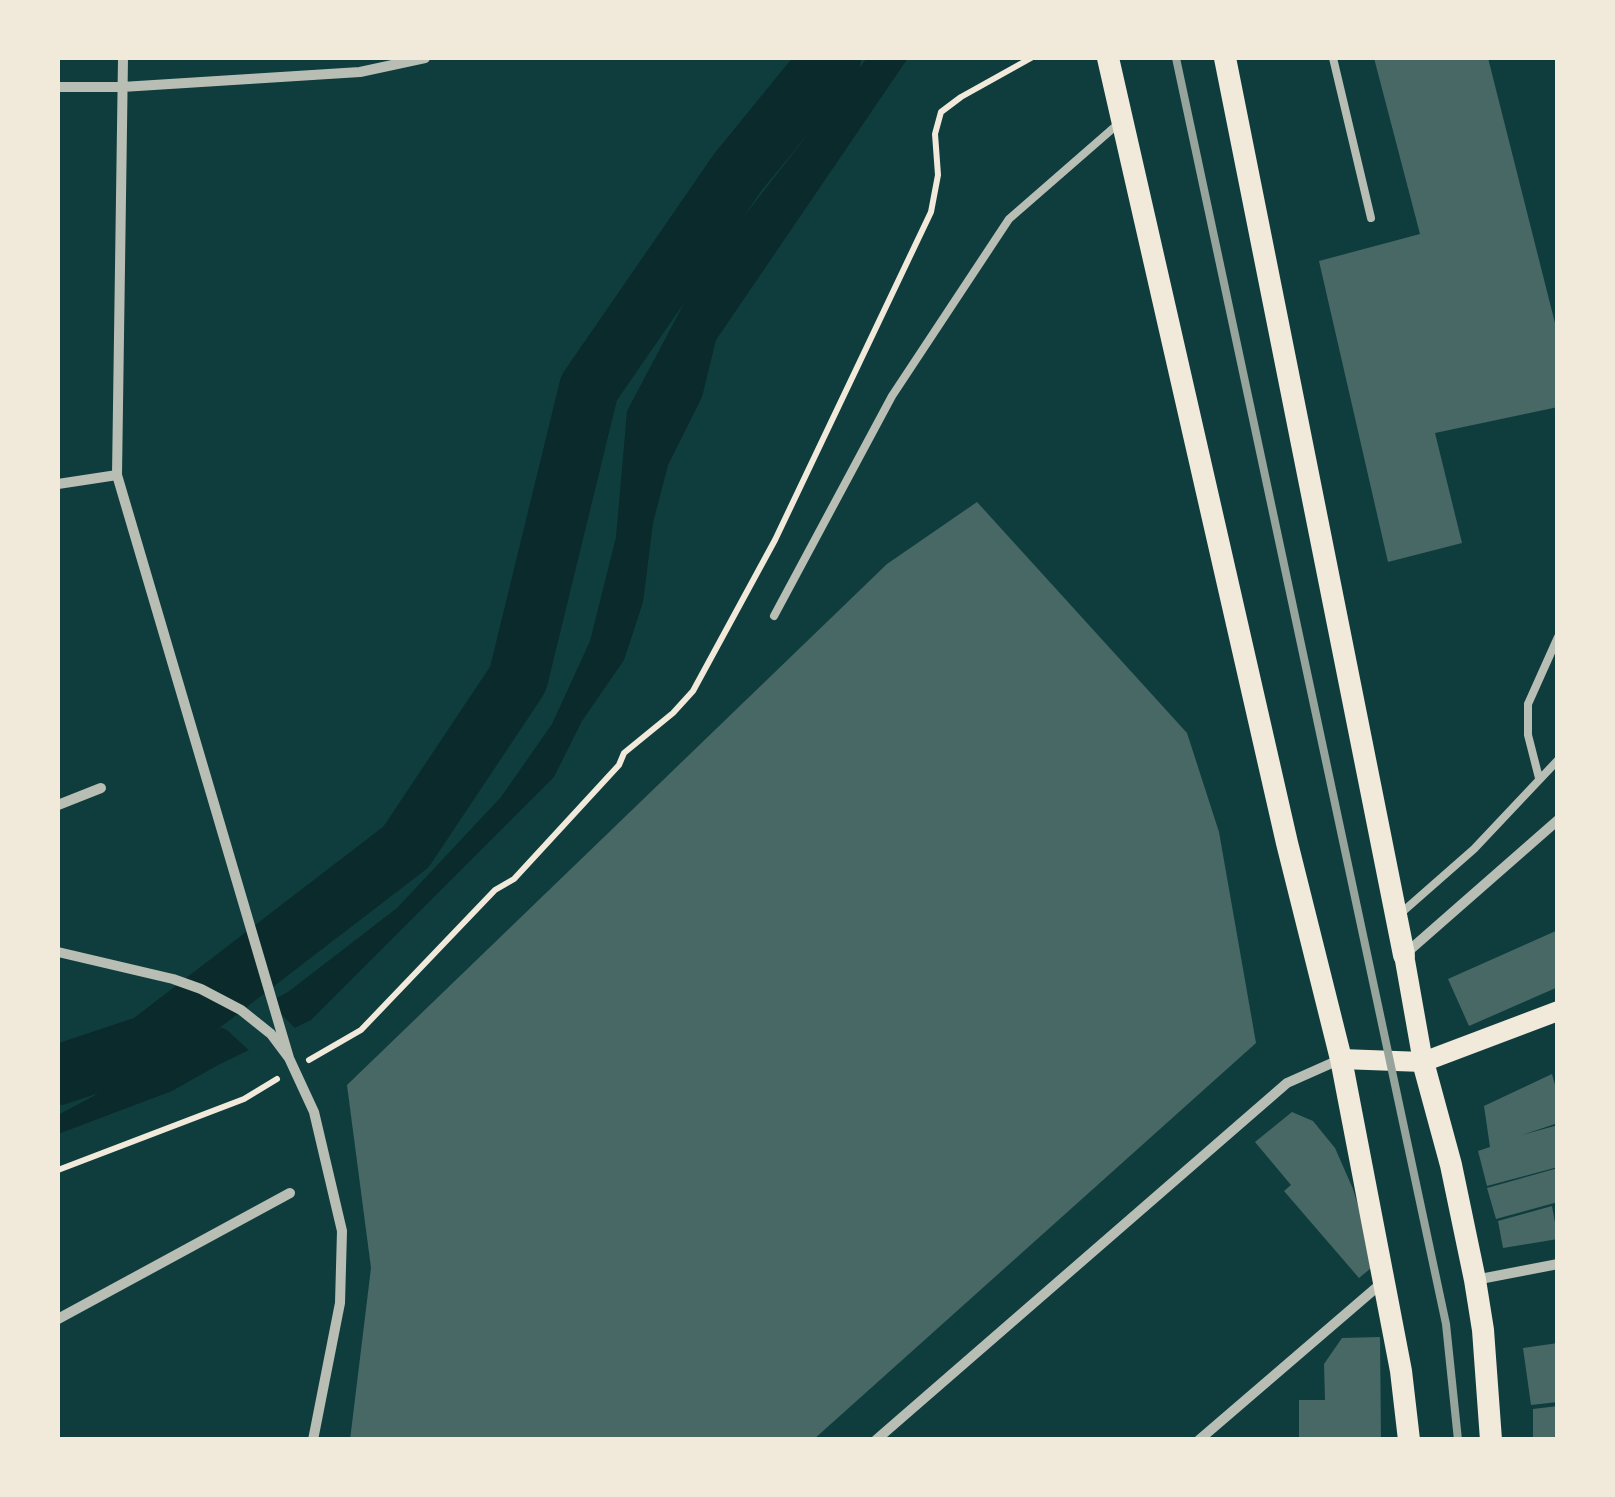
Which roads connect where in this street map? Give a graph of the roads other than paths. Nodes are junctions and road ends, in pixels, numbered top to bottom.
1 (123, 58) edge
2 (424, 58) edge
3 (1108, 58) edge
4 (1226, 58) edge
5 (1333, 58) edge
6 (122, 86) junction
7 (58, 87) edge
8 (1121, 122) junction
9 (1371, 218) dead end
10 (117, 474) junction
11 (58, 484) edge
12 (774, 616) dead end
13 (1558, 637) edge
14 (1558, 760) edge
15 (1539, 778) junction
16 (101, 788) dead end
17 (58, 804) edge
18 (1558, 820) edge
19 (1397, 916) junction
20 (58, 952) edge
21 (1404, 955) junction
22 (1558, 1011) edge
23 (289, 1058) junction
24 (1341, 1059) junction
25 (1423, 1062) junction
26 (290, 1193) dead end
27 (1558, 1264) edge
28 (1475, 1280) junction
29 (1384, 1281) junction
30 (58, 1319) edge
31 (312, 1440) edge
32 (876, 1440) edge
33 (1198, 1440) edge
34 (1409, 1440) edge
35 (1491, 1440) edge

1 - 6 street
2 - 6 street
3 - 8 main road
4 - 19 main road
5 - 9 lane
6 - 7 street
6 - 10 street
8 - 12 lane
8 - 24 main road
10 - 11 street
10 - 23 street
13 - 15 lane
14 - 15 lane
15 - 19 lane
16 - 17 street
18 - 21 street
19 - 21 main road
20 - 23 street
21 - 25 main road
22 - 25 main road
23 - 31 street
24 - 25 main road
24 - 29 main road
24 - 32 street
25 - 28 main road
26 - 30 street
27 - 28 street
28 - 35 main road
29 - 33 street
29 - 34 main road

